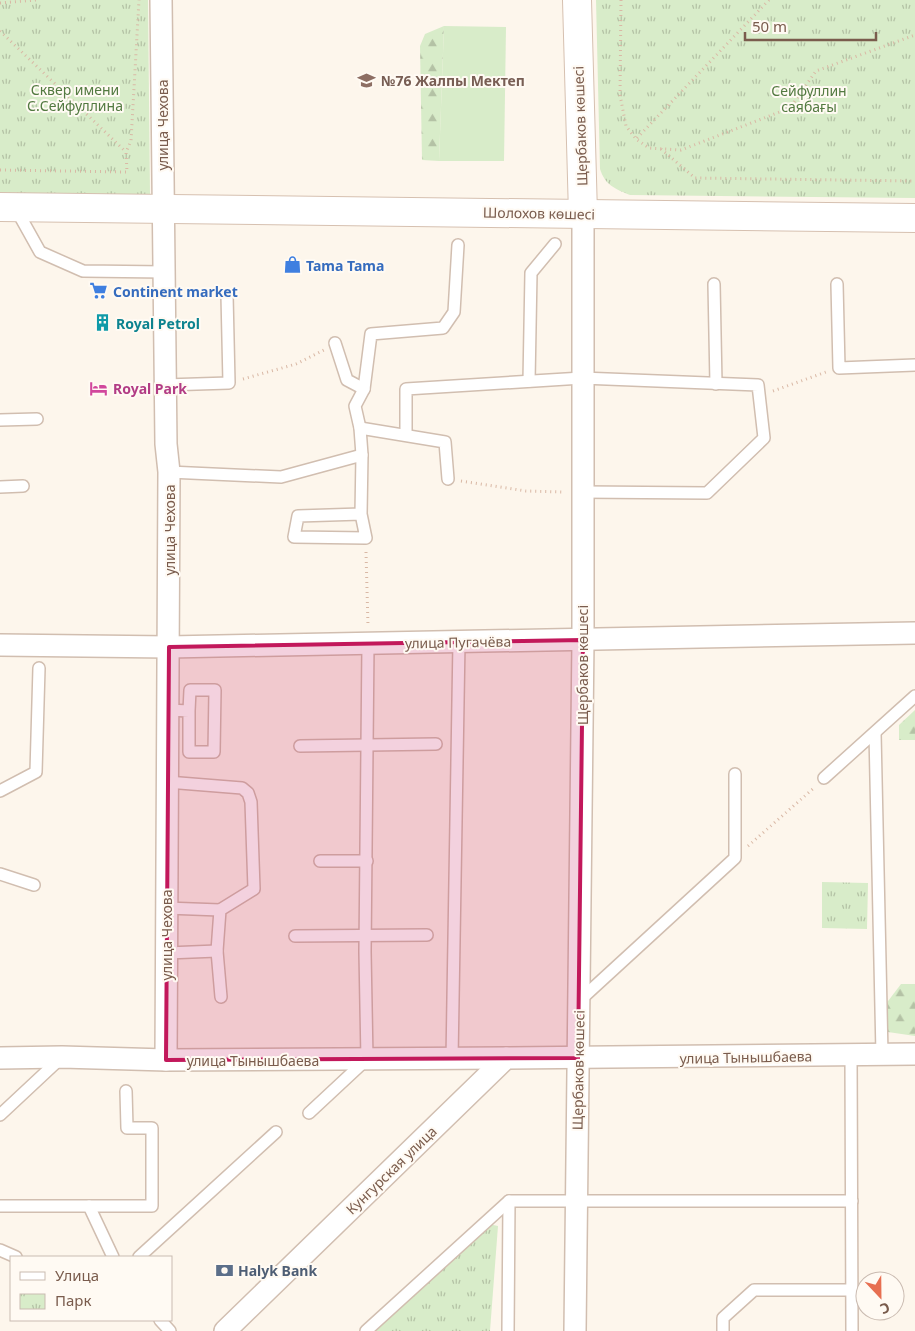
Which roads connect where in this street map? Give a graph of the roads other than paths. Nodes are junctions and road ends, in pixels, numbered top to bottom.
1 (161, 0) edge
2 (576, 0) edge
3 (7, 207) edge
4 (162, 208) junction
5 (582, 214) junction
6 (915, 218) edge
7 (458, 244) dead end
8 (555, 244) dead end
9 (165, 272) junction
10 (714, 284) dead end
11 (837, 284) dead end
12 (227, 295) dead end
13 (335, 343) road end
14 (915, 365) edge
15 (582, 378) junction
16 (529, 381) junction
17 (165, 384) junction
18 (716, 384) junction
19 (364, 389) junction
20 (37, 419) dead end
21 (0, 420) edge
22 (360, 428) junction
23 (406, 435) junction
24 (362, 454) junction
25 (170, 472) junction
26 (448, 479) road end
27 (0, 486) edge
28 (23, 486) dead end
29 (582, 492) junction
30 (362, 514) junction
31 (915, 633) edge
32 (582, 640) junction
33 (459, 642) junction
34 (368, 644) junction
35 (0, 645) edge
36 (169, 647) junction
37 (39, 668) dead end
38 (915, 696) edge
39 (168, 710) junction
40 (189, 711) junction
41 (875, 733) junction
42 (436, 744) dead end
43 (300, 746) dead end
44 (368, 746) junction
45 (735, 774) dead end
46 (824, 778) road end
47 (167, 782) junction
48 (0, 791) edge
49 (320, 861) dead end
50 (367, 861) junction
51 (0, 874) edge
52 (34, 885) dead end
53 (166, 908) junction
54 (220, 910) junction
55 (365, 935) junction
56 (427, 935) dead end
57 (295, 936) dead end
58 (217, 951) junction
59 (166, 953) junction
60 (221, 997) dead end
61 (579, 1001) junction
62 (882, 1054) junction
63 (915, 1054) edge
64 (851, 1056) junction
65 (62, 1057) junction
66 (0, 1058) edge
67 (506, 1058) junction
68 (578, 1058) junction
69 (367, 1059) junction
70 (452, 1059) junction
71 (166, 1060) junction
72 (126, 1091) dead end
73 (309, 1113) dead end
74 (0, 1115) edge
75 (276, 1132) dead end
76 (577, 1200) junction
77 (509, 1201) junction
78 (852, 1201) junction
79 (0, 1206) edge
80 (89, 1206) junction
81 (0, 1250) edge
82 (14, 1256) edge
83 (113, 1256) edge
84 (140, 1256) edge
85 (852, 1290) junction
86 (161, 1321) edge
87 (170, 1331) edge
88 (225, 1331) edge
89 (366, 1331) edge
90 (508, 1331) edge
91 (575, 1331) edge
92 (723, 1331) edge
93 (852, 1331) edge

1 - 4 street, улица Чехова
2 - 5 main road, Щербаков көшесі
3 - 4 main road, Шолохов көшесі
3 - 9 lane
4 - 5 main road, Шолохов көшесі
4 - 9 street, улица Чехова
5 - 6 main road, Шолохов көшесі
5 - 15 street, Щербаков көшесі
7 - 19 lane
8 - 16 lane
9 - 17 street, улица Чехова
10 - 18 lane
11 - 14 lane
12 - 17 lane
13 - 19 lane
15 - 16 lane
15 - 18 lane
15 - 29 street, Щербаков көшесі
16 - 23 lane
17 - 25 street, улица Чехова
18 - 29 lane
19 - 22 lane
20 - 21 lane
22 - 23 lane
22 - 24 lane
23 - 26 lane
24 - 25 lane
24 - 30 lane
25 - 36 street, улица Чехова
27 - 28 lane
29 - 32 street, Щербаков көшесі
30 - 30 lane
31 - 32 street, улица Пугачёва
32 - 33 street, улица Пугачёва
32 - 61 street, Щербаков көшесі
33 - 34 street, улица Пугачёва
33 - 70 lane
34 - 36 street, улица Пугачёва
34 - 44 lane
35 - 36 street, улица Пугачёва
36 - 39 street, улица Чехова
37 - 48 lane
38 - 41 lane
39 - 40 lane
39 - 47 street, улица Чехова
40 - 40 lane
41 - 46 lane
41 - 62 lane
42 - 44 lane
43 - 44 lane
44 - 50 lane
45 - 61 lane
47 - 53 street, улица Чехова
47 - 54 lane
49 - 50 lane
50 - 55 lane
51 - 52 lane
53 - 54 lane
53 - 59 street, улица Чехова
54 - 58 lane
55 - 56 lane
55 - 57 lane
55 - 69 lane
58 - 59 lane
58 - 60 lane
59 - 71 street, улица Чехова
61 - 68 street, Щербаков көшесі
62 - 63 street, улица Тынышбаева
62 - 64 street, улица Тынышбаева
64 - 68 street, улица Тынышбаева
64 - 78 lane
65 - 66 street, улица Тынышбаева
65 - 71 street, улица Тынышбаева
65 - 74 lane
67 - 68 street
67 - 70 street, улица Тынышбаева
67 - 88 street, Кунгурская улица
68 - 76 street, Щербаков көшесі
69 - 70 street, улица Тынышбаева
69 - 71 street, улица Тынышбаева
69 - 73 lane
72 - 80 lane
75 - 84 lane
76 - 77 lane
76 - 78 lane
76 - 91 street, Щербаков көшесі
77 - 89 lane
77 - 90 lane
78 - 85 lane
79 - 80 lane
80 - 83 lane
81 - 82 lane
85 - 92 lane
85 - 93 lane
86 - 87 lane

